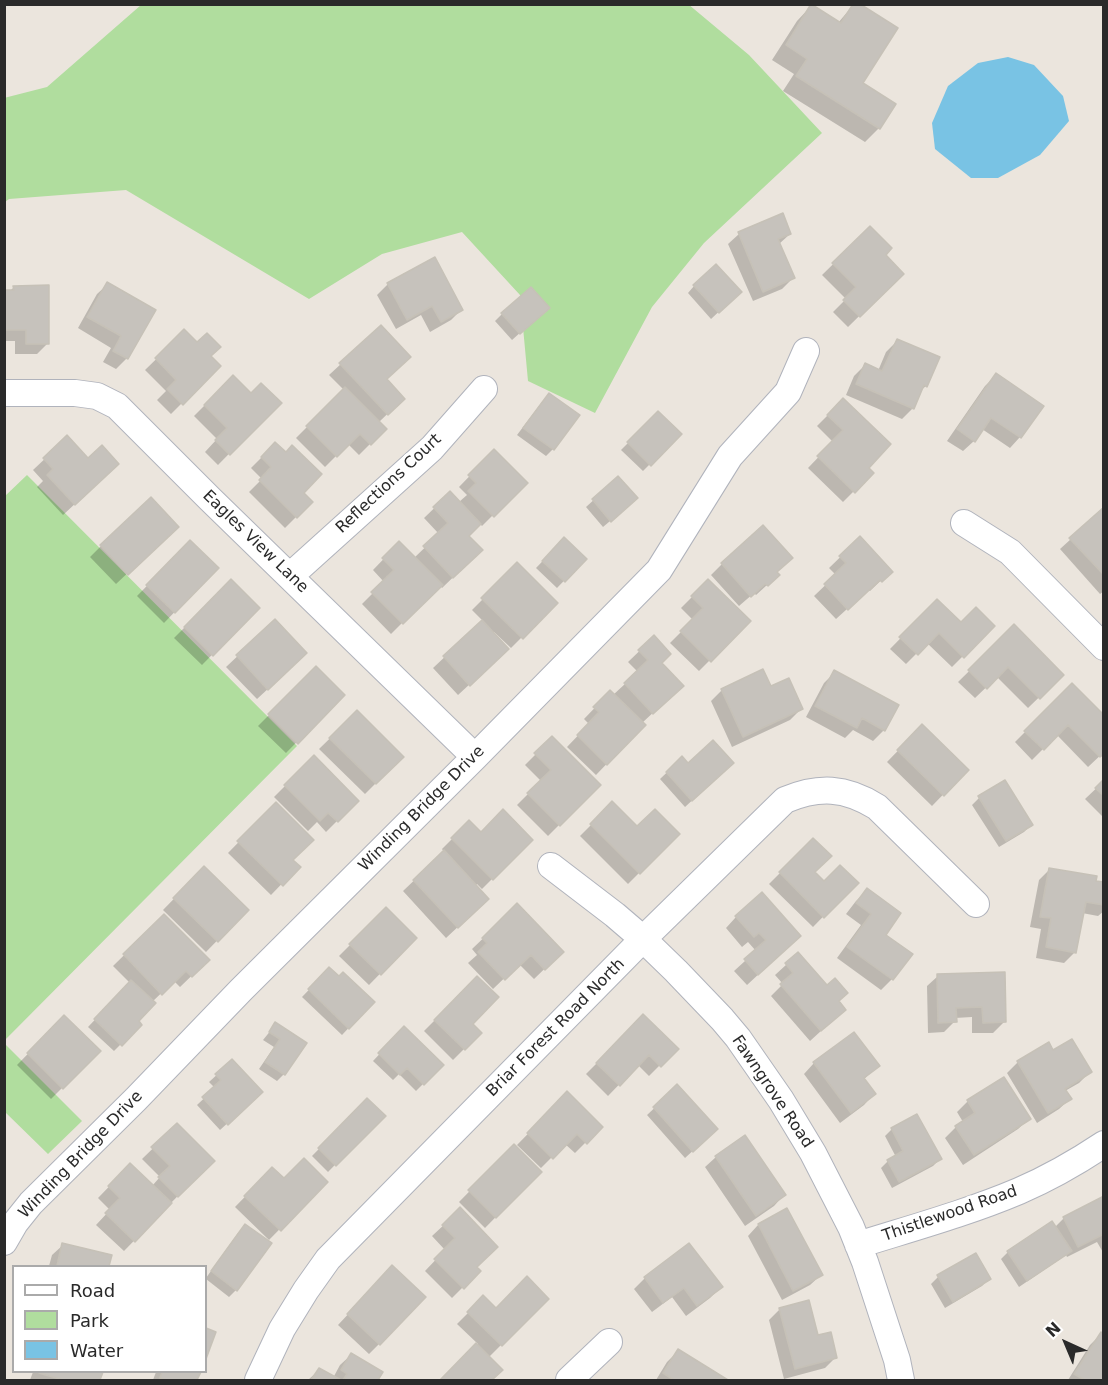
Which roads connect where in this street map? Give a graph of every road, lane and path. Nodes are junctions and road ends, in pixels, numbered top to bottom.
1 (806, 351) dead end
2 (484, 389) dead end
3 (4, 393) edge
4 (964, 523) dead end
5 (290, 576) junction
6 (1104, 647) edge
7 (475, 757) junction
8 (551, 866) dead end
9 (976, 904) dead end
10 (643, 939) junction
11 (1104, 1144) edge
12 (4, 1242) edge
13 (858, 1245) junction
14 (609, 1342) dead end
15 (258, 1380) edge
16 (569, 1380) edge
17 (901, 1380) edge

1 - 7 street, Winding Bridge Drive
2 - 5 street, Reflections Court
3 - 5 street, Eagles View Lane
4 - 6 street
5 - 7 street, Eagles View Lane
7 - 12 street, Winding Bridge Drive
8 - 10 street, Fawngrove Road
9 - 10 street, Briar Forest Road North
10 - 13 street, Fawngrove Road
10 - 15 street, Briar Forest Road North
11 - 13 street, Thistlewood Road
13 - 17 street, Fawngrove Road
14 - 16 street

